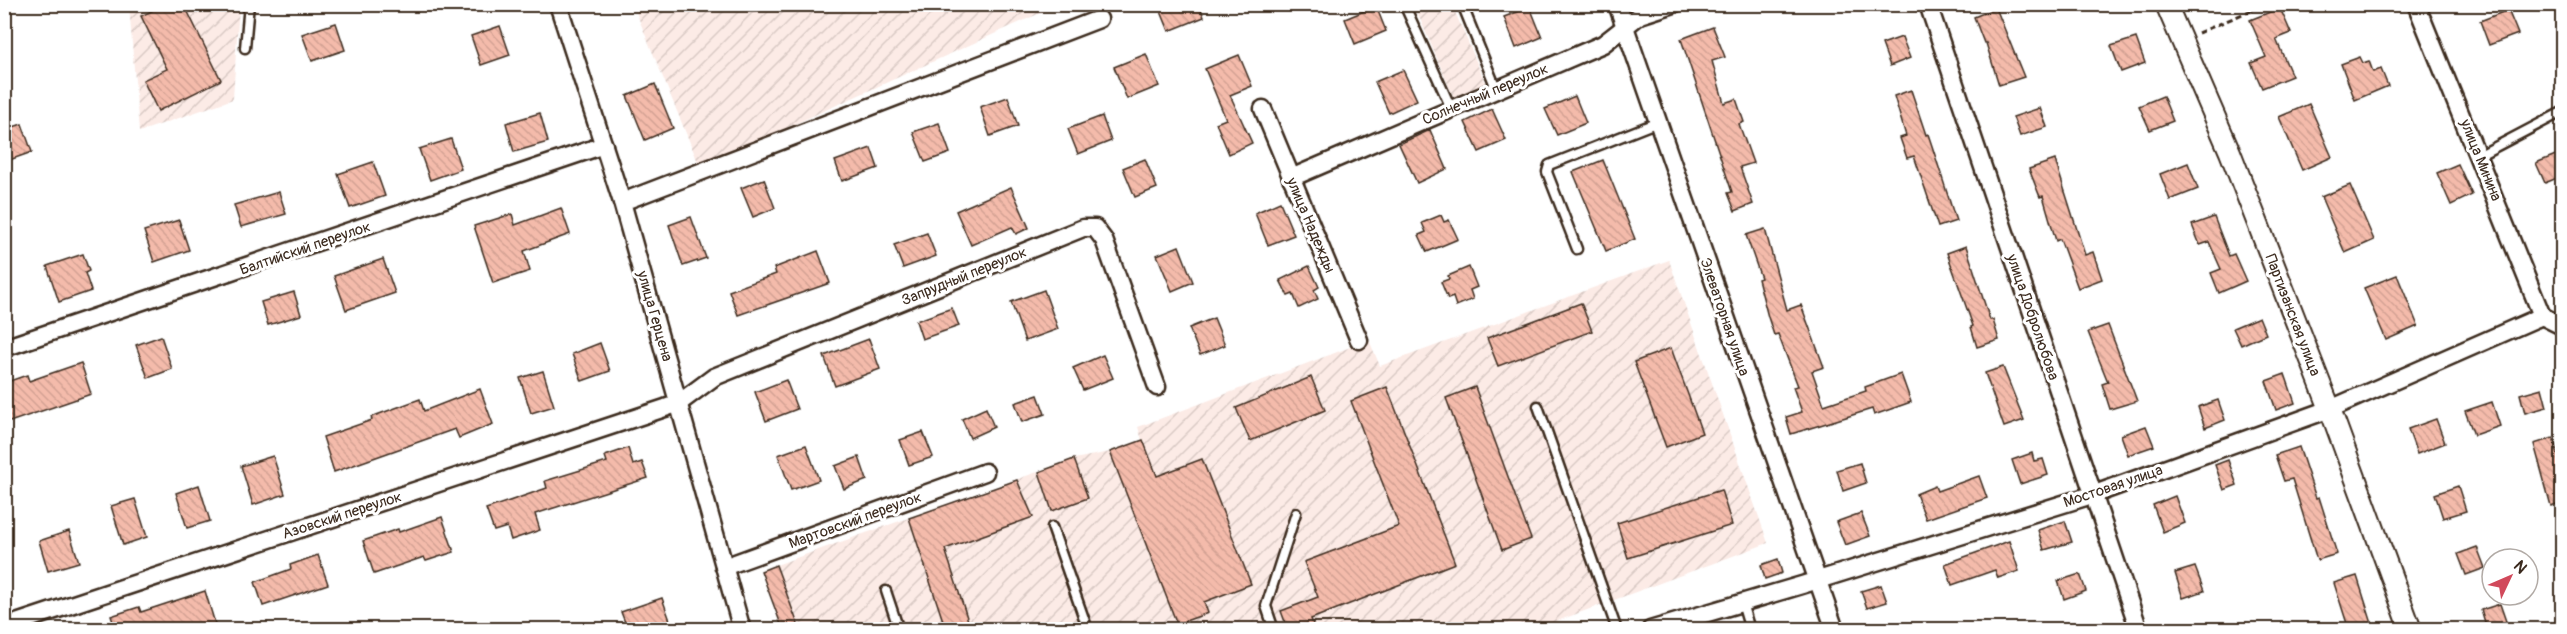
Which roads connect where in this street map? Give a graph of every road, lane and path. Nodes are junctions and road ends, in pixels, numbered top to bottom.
1 (249, 4) edge
2 (558, 4) edge
3 (1404, 4) edge
4 (1462, 4) edge
5 (1617, 4) edge
6 (1674, 4) edge
7 (1928, 4) edge
8 (2166, 4) edge
9 (2266, 4) edge
10 (2416, 4) edge
11 (1099, 18) dead end
12 (1625, 28) junction
13 (2180, 40) junction
14 (245, 48) dead end
15 (1496, 88) junction
16 (1451, 108) junction
17 (1263, 109) dead end
18 (2562, 112) edge
19 (1658, 122) junction
20 (604, 145) junction
21 (2480, 155) junction
22 (1292, 178) junction
23 (622, 202) junction
24 (1577, 249) dead end
25 (2542, 316) junction
26 (2562, 326) edge
27 (1359, 340) dead end
28 (4, 348) edge
29 (1157, 387) dead end
30 (679, 403) junction
31 (1538, 406) dead end
32 (2330, 410) junction
33 (985, 472) dead end
34 (2092, 495) junction
35 (1296, 513) dead end
36 (1052, 527) dead end
37 (724, 567) junction
38 (1817, 580) junction
39 (886, 591) dead end
40 (1742, 603) junction
41 (4, 627) edge
42 (742, 630) edge
43 (899, 630) edge
44 (1088, 630) edge
45 (1274, 630) edge
46 (1617, 630) edge
47 (1650, 630) edge
48 (1750, 630) edge
49 (1835, 630) edge
50 (2139, 630) edge
51 (2411, 630) edge

1 - 14 lane
2 - 20 street, улица Герцена
3 - 16 lane
4 - 15 lane
5 - 12 street, Элеваторная улица
6 - 12 street, Солнечный переулок
7 - 34 street, улица Добролюбова
8 - 13 street, Партизанская улица
9 - 13 path
10 - 21 street, улица Минина
11 - 23 street
12 - 15 street, Солнечный переулок
12 - 19 street, Элеваторная улица
13 - 32 street, Партизанская улица
15 - 16 street, Солнечный переулок
16 - 22 street, Солнечный переулок
17 - 22 street, улица Надежды
18 - 21 lane
19 - 24 lane
19 - 38 street, Элеваторная улица
20 - 23 street, улица Герцена
20 - 28 street, Балтийский переулок
21 - 25 street, улица Минина
22 - 27 street, улица Надежды
23 - 30 street, улица Герцена
25 - 26 street
25 - 32 street, Мостовая улица
29 - 30 street, Запрудный переулок
30 - 37 street, улица Герцена
30 - 41 street, Азовский переулок
31 - 46 lane
32 - 34 street, Мостовая улица
32 - 51 street, Партизанская улица
33 - 37 street, Мартовский переулок
34 - 38 street, Мостовая улица
34 - 50 street, улица Добролюбова
35 - 45 lane
36 - 44 lane
37 - 42 street, улица Герцена
38 - 40 street, Мостовая улица
38 - 49 street, Элеваторная улица
39 - 43 lane
40 - 47 street, Мостовая улица
40 - 48 lane

